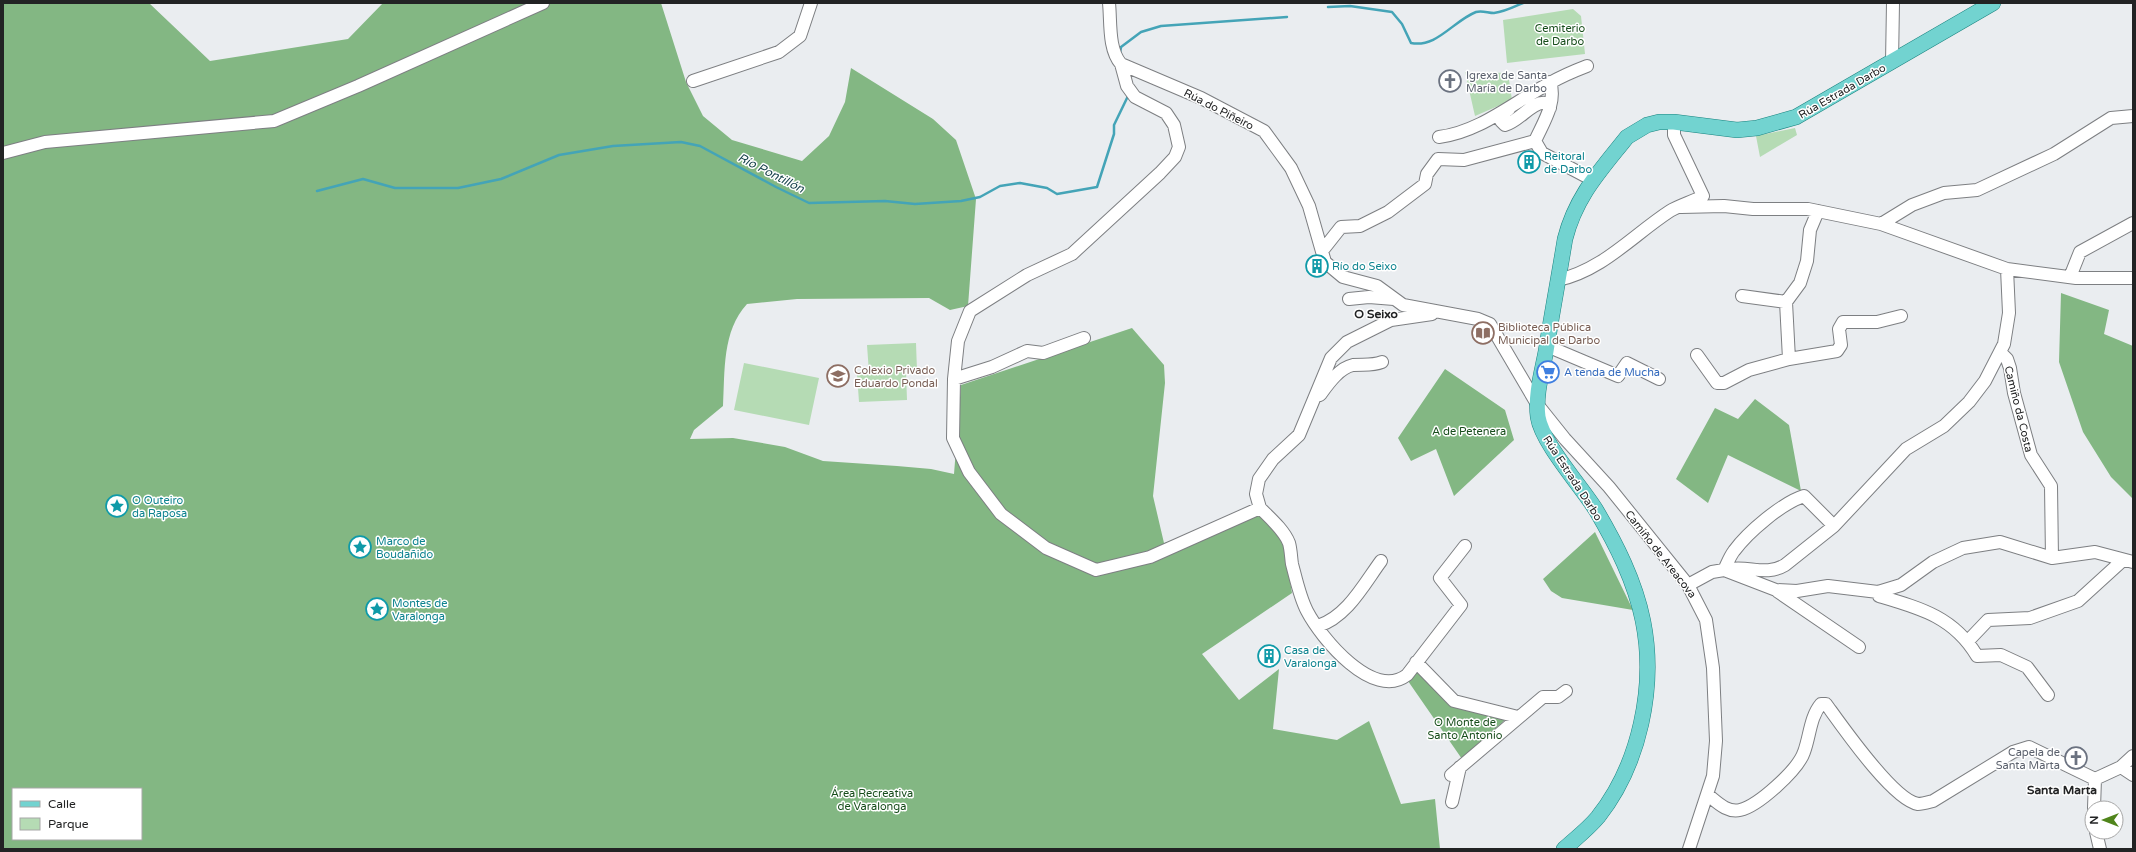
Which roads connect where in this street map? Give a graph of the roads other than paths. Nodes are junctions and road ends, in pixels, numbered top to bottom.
1 (543, 3) edge
2 (811, 3) edge
3 (1109, 3) edge
4 (1893, 3) edge
5 (1994, 3) edge
6 (1892, 62) junction
7 (1121, 64) junction
8 (1586, 66) dead end
9 (693, 81) dead end
10 (1550, 82) junction
11 (1516, 103) junction
12 (1550, 108) junction
13 (2133, 116) edge
14 (1674, 122) junction
15 (1439, 137) dead end
16 (1535, 141) junction
17 (3, 153) edge
18 (1593, 180) junction
19 (1681, 207) junction
20 (1818, 211) junction
21 (2133, 223) edge
22 (1881, 224) junction
23 (1322, 251) junction
24 (2007, 269) junction
25 (2070, 277) junction
26 (2133, 278) edge
27 (1558, 280) junction
28 (1742, 296) dead end
29 (1349, 299) dead end
30 (1394, 299) junction
31 (1786, 302) junction
32 (1441, 313) junction
33 (1901, 316) dead end
34 (1084, 338) dead end
35 (1546, 346) junction
36 (2000, 352) junction
37 (1697, 355) dead end
38 (1789, 359) junction
39 (1382, 362) dead end
40 (954, 379) junction
41 (1659, 379) dead end
42 (1538, 397) junction
43 (1312, 406) junction
44 (1260, 508) junction
45 (1834, 526) junction
46 (1465, 546) dead end
47 (2052, 558) junction
48 (1381, 561) dead end
49 (2128, 561) edge
50 (1724, 570) junction
51 (1688, 585) junction
52 (1776, 590) junction
53 (1878, 592) junction
54 (1318, 626) junction
55 (1968, 641) junction
56 (1859, 647) dead end
57 (1416, 662) junction
58 (1566, 691) dead end
59 (2048, 695) dead end
60 (1518, 717) junction
61 (2133, 756) edge
62 (2121, 767) junction
63 (2133, 775) edge
64 (2095, 779) junction
65 (1708, 795) junction
66 (2094, 800) edge
67 (1452, 802) dead end
68 (1564, 849) edge
69 (1689, 849) edge

1 - 17 street
2 - 9 street
3 - 7 street
4 - 6 street
5 - 6 main road, Rúa Estrada Darbo
6 - 14 main road, Rúa Estrada Darbo
7 - 23 street, Rúa do Piñeiro
7 - 40 street
8 - 10 street
10 - 11 street
10 - 12 street
11 - 12 street
11 - 15 street
12 - 16 street
13 - 22 street
14 - 18 main road, Rúa Estrada Darbo
14 - 19 street
16 - 18 street
16 - 23 street
18 - 27 main road, Rúa Estrada Darbo
19 - 20 street
19 - 27 street
20 - 22 street
20 - 31 street
21 - 25 street
22 - 24 street
23 - 30 street, Rúa do Piñeiro
24 - 25 street
24 - 36 street
25 - 26 street
27 - 35 main road, Rúa Estrada Darbo
28 - 31 street
29 - 30 street
30 - 32 street, Rúa do Piñeiro
31 - 38 street
32 - 42 street, Rúa do Piñeiro
32 - 43 street
33 - 38 street
34 - 40 street
35 - 41 street
35 - 42 main road, Rúa Estrada Darbo
36 - 45 street
36 - 47 street, Camiño da Costa
37 - 38 street
39 - 43 street
40 - 44 street
42 - 51 street, Camiño de Areacova
42 - 68 main road, Rúa Estrada Darbo
43 - 44 street
44 - 54 street
45 - 50 street
45 - 50 street
46 - 57 street
47 - 49 street
47 - 53 street
48 - 54 street
49 - 55 street
50 - 51 street
50 - 52 street
51 - 65 street, Camiño de Areacova
52 - 53 street
52 - 56 street
53 - 55 street
54 - 57 street
55 - 59 street
57 - 60 street
58 - 60 street
60 - 67 street
61 - 62 street
62 - 63 street
62 - 64 street
64 - 65 street
64 - 66 street
65 - 69 street, Camiño de Areacova

